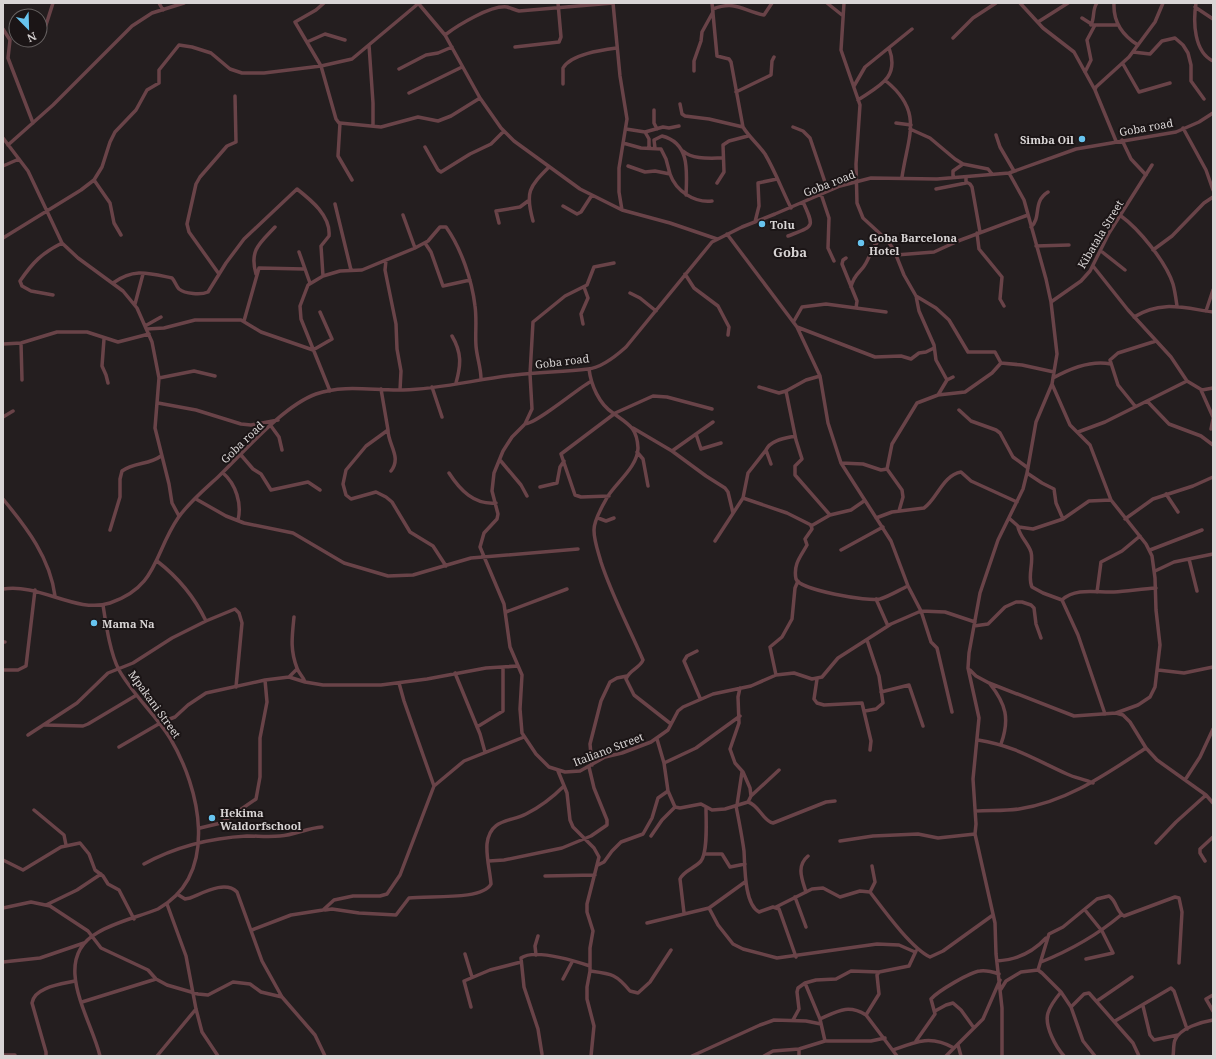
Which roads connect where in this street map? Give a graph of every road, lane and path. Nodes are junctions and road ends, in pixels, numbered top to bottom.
1 (53, 3) edge
2 (159, 3) edge
3 (184, 3) edge
4 (324, 3) edge
5 (418, 3) edge
6 (558, 3) edge
7 (712, 3) edge
8 (772, 3) edge
9 (827, 3) edge
10 (844, 3) edge
11 (996, 3) edge
12 (1020, 3) edge
13 (1068, 3) edge
14 (1097, 3) edge
15 (1114, 3) edge
16 (1163, 3) edge
17 (1195, 5) edge
18 (559, 8) junction
19 (163, 10) junction
20 (713, 11) junction
21 (842, 15) junction
22 (1082, 18) dead end
23 (48, 19) edge
24 (1213, 19) edge
25 (1038, 22) junction
26 (1093, 25) junction
27 (1118, 25) junction
28 (3, 28) edge
29 (912, 29) dead end
30 (445, 35) junction
31 (953, 38) dead end
32 (345, 40) dead end
33 (307, 42) junction
34 (369, 45) junction
35 (1138, 45) junction
36 (452, 47) junction
37 (515, 47) dead end
38 (617, 48) junction
39 (889, 48) junction
40 (1133, 52) junction
41 (3, 54) edge
42 (8, 54) junction
43 (774, 57) dead end
44 (1213, 61) edge
45 (1123, 64) junction
46 (321, 66) junction
47 (462, 67) junction
48 (399, 69) dead end
49 (694, 72) dead end
50 (1085, 72) junction
51 (886, 81) junction
52 (1170, 83) dead end
53 (563, 84) dead end
54 (854, 86) junction
55 (1096, 90) junction
56 (736, 92) junction
57 (409, 93) dead end
58 (235, 96) dead end
59 (480, 98) junction
60 (1204, 99) dead end
61 (858, 100) junction
62 (680, 104) dead end
63 (654, 110) dead end
64 (1213, 113) edge
65 (33, 123) junction
66 (339, 123) junction
67 (896, 123) dead end
68 (372, 126) junction
69 (679, 126) dead end
70 (743, 127) junction
71 (793, 127) dead end
72 (911, 127) junction
73 (1184, 128) junction
74 (626, 129) junction
75 (657, 129) junction
76 (504, 131) junction
77 (645, 132) junction
78 (996, 135) dead end
79 (748, 136) junction
80 (3, 138) edge
81 (1122, 140) junction
82 (1116, 141) junction
83 (623, 144) junction
84 (8, 145) junction
85 (425, 146) dead end
86 (649, 148) junction
87 (654, 148) junction
88 (683, 151) junction
89 (724, 158) junction
90 (19, 159) junction
91 (963, 164) junction
92 (1152, 165) dead end
93 (3, 166) edge
94 (628, 166) dead end
95 (549, 167) junction
96 (1014, 171) junction
97 (1008, 173) junction
98 (670, 174) junction
99 (992, 174) junction
100 (1146, 175) junction
101 (902, 177) junction
102 (966, 177) junction
103 (953, 178) junction
104 (777, 179) junction
105 (94, 180) junction
106 (352, 180) dead end
107 (856, 181) junction
108 (717, 183) dead end
109 (966, 183) junction
110 (936, 189) dead end
111 (1213, 190) edge
112 (828, 191) junction
113 (1048, 192) dead end
114 (686, 194) junction
115 (822, 194) junction
116 (592, 195) junction
117 (1213, 197) edge
118 (528, 201) junction
119 (712, 201) dead end
120 (803, 202) junction
121 (335, 204) dead end
122 (563, 206) dead end
123 (791, 208) junction
124 (48, 210) junction
125 (622, 210) junction
126 (404, 215) dead end
127 (1028, 215) junction
128 (1121, 216) junction
129 (534, 221) dead end
130 (755, 222) junction
131 (499, 223) dead end
132 (275, 227) dead end
133 (1031, 227) junction
134 (978, 233) junction
135 (727, 234) junction
136 (121, 235) dead end
137 (788, 236) dead end
138 (884, 237) junction
139 (3, 238) edge
140 (717, 239) junction
141 (62, 243) junction
142 (425, 243) junction
143 (1069, 245) dead end
144 (1036, 246) junction
145 (415, 248) junction
146 (1153, 250) junction
147 (1101, 251) junction
148 (299, 252) dead end
149 (896, 255) junction
150 (846, 258) dead end
151 (386, 260) junction
152 (834, 261) dead end
153 (614, 263) dead end
154 (1093, 266) junction
155 (304, 269) junction
156 (351, 270) junction
157 (1125, 270) dead end
158 (143, 274) junction
159 (219, 274) junction
160 (256, 274) junction
161 (685, 274) junction
162 (323, 276) junction
163 (470, 280) junction
164 (113, 283) junction
165 (310, 283) junction
166 (584, 287) junction
167 (852, 287) junction
168 (1213, 290) edge
169 (630, 293) dead end
170 (53, 294) dead end
171 (916, 296) junction
172 (1051, 302) junction
173 (135, 304) junction
174 (1004, 306) dead end
175 (1177, 306) junction
176 (856, 308) junction
177 (656, 311) junction
178 (1206, 311) junction
179 (320, 312) dead end
180 (886, 312) dead end
181 (1213, 312) edge
182 (161, 317) dead end
183 (1134, 317) junction
184 (244, 321) junction
185 (794, 321) junction
186 (582, 324) dead end
187 (797, 327) junction
188 (146, 328) junction
189 (149, 334) junction
190 (728, 335) dead end
191 (452, 336) dead end
192 (104, 339) junction
193 (1156, 341) junction
194 (21, 343) junction
195 (3, 344) edge
196 (934, 348) junction
197 (313, 350) junction
198 (1001, 363) junction
199 (1111, 364) junction
200 (589, 369) junction
201 (1054, 372) junction
202 (530, 374) junction
203 (215, 376) dead end
204 (820, 376) junction
205 (953, 376) dead end
206 (159, 378) junction
207 (1053, 378) junction
208 (481, 379) junction
209 (22, 380) dead end
210 (947, 380) junction
211 (1187, 381) junction
212 (590, 382) junction
213 (108, 383) dead end
214 (456, 383) junction
215 (1052, 384) junction
216 (432, 387) junction
217 (759, 387) dead end
218 (1213, 388) edge
219 (381, 389) junction
220 (400, 390) junction
221 (1201, 390) junction
222 (330, 391) junction
223 (786, 391) junction
224 (938, 395) junction
225 (1147, 401) junction
226 (158, 403) junction
227 (1135, 406) junction
228 (712, 409) dead end
229 (959, 410) dead end
230 (14, 411) dead end
231 (614, 414) junction
232 (3, 417) edge
233 (442, 417) dead end
234 (1213, 418) edge
235 (278, 420) junction
236 (713, 422) dead end
237 (525, 424) junction
238 (271, 426) junction
239 (632, 427) junction
240 (1211, 429) dead end
241 (388, 430) junction
242 (1078, 432) junction
243 (696, 434) junction
244 (795, 436) junction
245 (721, 443) dead end
246 (1213, 445) edge
247 (282, 450) dead end
248 (766, 450) junction
249 (672, 451) junction
250 (637, 452) junction
251 (241, 455) junction
252 (161, 456) junction
253 (500, 460) junction
254 (564, 461) junction
255 (841, 463) junction
256 (771, 464) dead end
257 (1028, 468) junction
258 (887, 469) junction
259 (391, 471) dead end
260 (223, 473) junction
261 (449, 473) dead end
262 (1027, 473) junction
263 (1213, 477) edge
264 (648, 486) dead end
265 (540, 487) dead end
266 (320, 490) dead end
267 (1166, 494) junction
268 (527, 496) dead end
269 (608, 496) junction
270 (743, 498) junction
271 (3, 499) edge
272 (196, 499) junction
273 (1111, 500) junction
274 (864, 501) junction
275 (1017, 502) junction
276 (496, 503) junction
277 (899, 511) junction
278 (1178, 512) dead end
279 (733, 513) junction
280 (830, 515) junction
281 (179, 516) junction
282 (598, 518) junction
283 (614, 518) dead end
284 (876, 518) junction
285 (1010, 519) junction
286 (1063, 519) junction
287 (1125, 519) junction
288 (238, 520) junction
289 (812, 526) junction
290 (1018, 526) junction
291 (883, 527) junction
292 (110, 530) dead end
293 (1202, 530) dead end
294 (1140, 536) junction
295 (714, 541) dead end
296 (578, 549) dead end
297 (841, 550) dead end
298 (1150, 550) junction
299 (1213, 554) edge
300 (483, 557) junction
301 (1189, 559) junction
302 (157, 561) junction
303 (446, 566) junction
304 (1155, 571) junction
305 (798, 581) junction
306 (908, 586) junction
307 (1156, 588) junction
308 (3, 589) edge
309 (567, 589) dead end
310 (35, 590) junction
311 (1197, 591) dead end
312 (1097, 592) junction
313 (55, 596) junction
314 (876, 599) junction
315 (1062, 600) junction
316 (102, 605) junction
317 (921, 611) junction
318 (506, 612) junction
319 (294, 617) dead end
320 (206, 621) junction
321 (975, 622) junction
322 (888, 626) junction
323 (974, 626) junction
324 (1041, 638) dead end
325 (867, 640) junction
326 (697, 651) dead end
327 (503, 666) junction
328 (518, 666) junction
329 (1213, 667) edge
330 (968, 668) junction
331 (119, 669) junction
332 (297, 669) junction
333 (3, 670) edge
334 (1158, 670) junction
335 (455, 674) junction
336 (776, 675) junction
337 (627, 676) junction
338 (289, 677) junction
339 (817, 679) junction
340 (265, 680) junction
341 (305, 682) junction
342 (399, 683) junction
343 (989, 683) junction
344 (236, 687) junction
345 (740, 688) junction
346 (881, 692) junction
347 (135, 696) junction
348 (700, 698) junction
349 (865, 711) junction
350 (952, 712) dead end
351 (1116, 713) junction
352 (1105, 714) junction
353 (740, 716) junction
354 (158, 724) junction
355 (671, 724) junction
356 (43, 725) junction
357 (923, 726) dead end
358 (477, 727) junction
359 (1213, 729) edge
360 (28, 735) dead end
361 (524, 737) junction
362 (657, 739) junction
363 (978, 740) junction
364 (1001, 744) junction
365 (119, 747) dead end
366 (1146, 748) junction
367 (870, 750) dead end
368 (485, 752) junction
369 (664, 763) junction
370 (590, 766) junction
371 (779, 770) dead end
372 (558, 771) junction
373 (742, 771) junction
374 (1185, 780) junction
375 (1093, 783) junction
376 (434, 786) junction
377 (564, 786) junction
378 (668, 791) junction
379 (1206, 795) junction
380 (751, 796) junction
381 (835, 801) dead end
382 (748, 802) junction
383 (1213, 803) edge
384 (736, 806) junction
385 (675, 807) junction
386 (706, 808) junction
387 (34, 810) dead end
388 (975, 811) junction
389 (322, 827) dead end
390 (200, 828) junction
391 (975, 834) junction
392 (651, 836) dead end
393 (1213, 837) edge
394 (584, 839) junction
395 (840, 841) dead end
396 (199, 843) junction
397 (1156, 843) dead end
398 (66, 845) junction
399 (705, 854) junction
400 (808, 856) dead end
401 (3, 860) edge
402 (489, 861) junction
403 (1205, 861) dead end
404 (144, 864) dead end
405 (745, 864) junction
406 (598, 866) junction
407 (872, 866) dead end
408 (101, 874) junction
409 (595, 875) junction
410 (545, 876) dead end
411 (745, 882) junction
412 (806, 892) junction
413 (870, 892) junction
414 (177, 894) junction
415 (796, 897) junction
416 (167, 904) junction
417 (46, 905) junction
418 (776, 907) junction
419 (3, 908) edge
420 (709, 908) junction
421 (323, 910) junction
422 (1085, 910) junction
423 (684, 913) junction
424 (993, 915) junction
425 (1121, 915) junction
426 (134, 919) junction
427 (647, 923) dead end
428 (806, 927) dead end
429 (252, 930) junction
430 (1102, 931) junction
431 (92, 936) junction
432 (538, 936) dead end
433 (1047, 937) junction
434 (84, 943) junction
435 (918, 949) junction
436 (671, 950) dead end
437 (915, 952) junction
438 (465, 954) dead end
439 (536, 955) junction
440 (796, 957) junction
441 (1086, 959) dead end
442 (997, 961) junction
443 (3, 962) edge
444 (521, 962) junction
445 (572, 962) junction
446 (1041, 962) junction
447 (1179, 963) dead end
448 (590, 966) junction
449 (1038, 970) junction
450 (590, 971) junction
451 (879, 972) junction
452 (999, 974) junction
453 (472, 977) junction
454 (1132, 977) dead end
455 (156, 979) junction
456 (563, 979) dead end
457 (1000, 980) junction
458 (75, 981) junction
459 (805, 983) junction
460 (1001, 990) junction
461 (192, 992) junction
462 (1061, 992) junction
463 (1213, 995) edge
464 (282, 997) junction
465 (82, 1002) junction
466 (1097, 1002) junction
467 (1143, 1006) junction
468 (471, 1007) dead end
469 (1071, 1007) junction
470 (196, 1009) junction
471 (935, 1011) junction
472 (1213, 1011) edge
473 (866, 1015) junction
474 (793, 1020) junction
475 (1213, 1020) edge
476 (821, 1021) junction
477 (1115, 1021) junction
478 (974, 1028) junction
479 (1187, 1029) junction
480 (1178, 1035) junction
481 (885, 1038) junction
482 (825, 1041) junction
483 (916, 1041) junction
484 (958, 1045) junction
485 (954, 1048) junction
486 (799, 1049) junction
487 (893, 1050) junction
488 (542, 1054) dead end
489 (3, 1055) edge
490 (15, 1056) edge
491 (46, 1056) edge
492 (100, 1056) edge
493 (157, 1056) edge
494 (218, 1056) edge
495 (325, 1056) edge
496 (591, 1056) edge
497 (692, 1056) edge
498 (764, 1056) edge
499 (799, 1056) edge
500 (898, 1056) edge
501 (946, 1056) edge
502 (961, 1056) edge
503 (1002, 1056) edge
504 (1064, 1056) edge
505 (1094, 1056) edge
506 (1140, 1056) edge
507 (1173, 1056) edge

1 - 23 street
2 - 19 street
3 - 19 street
4 - 33 street
5 - 30 street
5 - 34 street
6 - 18 street
7 - 20 street
8 - 20 street
9 - 21 street
10 - 21 street
11 - 31 street
12 - 25 street
13 - 25 street
14 - 26 street
15 - 27 street
16 - 35 street
17 - 24 street
17 - 44 street
18 - 30 street
18 - 37 street
18 - 38 street
19 - 65 street
20 - 49 street
20 - 56 street
21 - 54 street
22 - 26 street
25 - 50 street
26 - 27 street
26 - 50 street
27 - 35 street
28 - 42 street
29 - 39 street
30 - 36 street
32 - 33 street
33 - 46 street
34 - 46 street
34 - 68 street
35 - 40 street
36 - 47 street
36 - 48 street
38 - 53 street
38 - 74 street
39 - 51 street
39 - 54 street
40 - 45 street
40 - 60 street
41 - 42 street
42 - 65 street
43 - 56 street
45 - 52 street
45 - 55 street
46 - 66 street
46 - 105 street
47 - 57 street
47 - 59 street
50 - 55 street
51 - 61 street
51 - 72 street
54 - 61 street
55 - 82 street
56 - 70 street
58 - 159 street
59 - 68 street
59 - 76 street
61 - 107 street
62 - 70 street
63 - 75 street
64 - 73 street, Goba road
65 - 84 street
66 - 68 street
66 - 106 street
67 - 72 street
69 - 75 street
70 - 79 street
71 - 112 street
72 - 91 street
72 - 101 street
73 - 81 street, Goba road
73 - 111 street
74 - 77 street
74 - 83 street
75 - 77 street
76 - 85 street
76 - 95 street
77 - 86 street
78 - 96 street
79 - 89 street
79 - 104 street
80 - 84 street
81 - 82 street, Goba road
81 - 100 street
82 - 96 street, Goba road
83 - 86 street
83 - 125 street
84 - 90 street
86 - 87 street
87 - 88 street
87 - 98 street
88 - 89 street
88 - 114 street
89 - 108 street
90 - 93 street
90 - 124 street
91 - 99 street
91 - 103 street
92 - 100 street, Kibatala Street
94 - 98 street
95 - 116 street
95 - 118 street
96 - 97 street, Goba road
97 - 99 street, Goba road
97 - 127 street
98 - 114 street
99 - 102 street, Goba road
100 - 128 street, Kibatala Street
101 - 103 street, Goba road
101 - 107 street, Goba road
102 - 103 street, Goba road
102 - 109 street
104 - 123 street
104 - 130 street
105 - 124 street
105 - 136 street
107 - 112 street, Goba road
107 - 138 street
109 - 110 street
109 - 134 street
112 - 115 street, Goba road
113 - 133 street
114 - 119 street
115 - 120 street, Goba road
115 - 152 street
116 - 122 street
116 - 125 street
117 - 146 street
118 - 129 street
118 - 131 street
120 - 123 street, Goba road
120 - 137 street
121 - 156 street
123 - 130 street, Goba road
124 - 139 street
124 - 141 street
125 - 140 street
126 - 145 street
127 - 133 street
127 - 134 street
128 - 146 street
128 - 147 street, Kibatala Street
130 - 135 street, Goba road
132 - 160 street
133 - 144 street
134 - 149 street
134 - 174 street
135 - 140 street, Goba road
135 - 185 street
138 - 149 street
138 - 167 street
140 - 161 street, Goba road
141 - 164 street
141 - 170 street
142 - 145 street
142 - 163 street
142 - 163 street
143 - 144 street
144 - 172 street
145 - 151 street
146 - 175 street
147 - 154 street, Kibatala Street
147 - 157 street
148 - 155 street
149 - 171 street
150 - 167 street
151 - 156 street
151 - 220 street
153 - 166 street
154 - 172 street, Kibatala Street
154 - 183 street
155 - 160 street
155 - 165 street
156 - 162 street
158 - 159 street
158 - 164 street
158 - 173 street
159 - 162 street
160 - 184 street
161 - 177 street, Goba road
161 - 190 street
162 - 165 street
163 - 208 street
164 - 173 street
165 - 197 street
166 - 186 street
166 - 202 street
167 - 176 street
168 - 178 street
169 - 177 street
171 - 196 street
171 - 198 street
172 - 201 street
173 - 188 street
175 - 178 street
175 - 183 street
176 - 180 street
176 - 185 street
177 - 200 street, Goba road
178 - 181 street
179 - 197 street
182 - 188 street
183 - 193 street
184 - 188 street
184 - 197 street
185 - 187 street
187 - 196 street
187 - 204 street
188 - 189 street
189 - 192 street
189 - 206 street
191 - 214 street
192 - 194 street
192 - 213 street
193 - 199 street
193 - 211 street
194 - 195 street
194 - 209 street
196 - 210 street
197 - 222 street
198 - 201 street
198 - 224 street
199 - 207 street
199 - 227 street
200 - 202 street, Goba road
200 - 212 street
201 - 207 street
202 - 208 street, Goba road
202 - 237 street
203 - 206 street
204 - 223 street
204 - 255 street
205 - 210 street
206 - 226 street
207 - 215 street
208 - 214 street, Goba road
210 - 224 street
211 - 221 street
211 - 225 street
212 - 231 street
212 - 237 street
214 - 216 street, Goba road
215 - 242 street
215 - 257 street
216 - 220 street, Goba road
216 - 233 street
217 - 223 street
218 - 221 street
219 - 220 street, Goba road
219 - 222 street, Goba road
219 - 241 street
221 - 234 street
222 - 235 street, Goba road
223 - 244 street
224 - 258 street
225 - 227 street
225 - 246 street
226 - 235 street
226 - 252 street
227 - 242 street
228 - 231 street
229 - 257 street
230 - 232 street
231 - 239 street
231 - 254 street
234 - 240 street
235 - 238 street, Goba road
236 - 243 street
237 - 253 street
238 - 247 street
238 - 251 street, Goba road
239 - 249 street
239 - 250 street
241 - 259 street
241 - 303 street
242 - 273 street
243 - 245 street
243 - 249 street
244 - 248 street
244 - 280 street
248 - 256 street
248 - 270 street
249 - 279 street
250 - 264 street
250 - 269 street
251 - 260 street, Goba road
251 - 266 street
252 - 281 street
252 - 292 street
253 - 268 street
253 - 276 street
254 - 265 street
254 - 269 street
255 - 258 street
255 - 274 street
257 - 262 street
258 - 277 street
260 - 272 street, Goba road
260 - 288 street
261 - 276 street
262 - 275 street
262 - 286 street
263 - 267 street
267 - 278 street
267 - 287 street
269 - 282 street
270 - 279 street
270 - 289 street
271 - 313 street
272 - 281 street, Goba road
272 - 288 street
273 - 286 street
273 - 287 street
274 - 280 street
274 - 284 street
275 - 277 street
275 - 285 street
276 - 300 street
277 - 284 street
279 - 295 street
280 - 289 street
281 - 302 street, Goba road
282 - 283 street
282 - 337 street
284 - 291 street
285 - 290 street
285 - 321 street
286 - 290 street
287 - 294 street
288 - 303 street
289 - 305 street
290 - 315 street
291 - 297 street
291 - 306 street
293 - 298 street
294 - 298 street
294 - 312 street
296 - 300 street
298 - 304 street
299 - 301 street
300 - 303 street
300 - 318 street
301 - 304 street
301 - 311 street
302 - 316 street, Goba road
302 - 320 street
304 - 307 street
305 - 314 street
305 - 336 street
306 - 314 street
306 - 317 street
307 - 312 street
307 - 334 street
308 - 310 street, Goba road
309 - 318 street
310 - 313 street, Goba road
310 - 333 street
312 - 315 street
313 - 316 street, Goba road
314 - 322 street
315 - 352 street
316 - 331 street, Mpakani Street
317 - 321 street
317 - 322 street
317 - 350 street
318 - 328 street
319 - 332 street
320 - 331 street
320 - 344 street
321 - 323 street
322 - 325 street
323 - 324 street
323 - 330 street
325 - 339 street
325 - 346 street
326 - 348 street
327 - 328 street
327 - 335 street
327 - 358 street
328 - 361 street
329 - 334 street
330 - 343 street
330 - 363 street
331 - 347 street, Mpakani Street
331 - 356 street
332 - 338 street
332 - 341 street
334 - 351 street
335 - 342 street
335 - 358 street
336 - 339 street, Italiano Street
336 - 345 street, Italiano Street
337 - 355 street
337 - 370 street
338 - 340 street
338 - 341 street
339 - 349 street
340 - 344 street
340 - 390 street
341 - 342 street
342 - 376 street
343 - 352 street
343 - 364 street
344 - 354 street
345 - 348 street, Italiano Street
345 - 353 street
346 - 349 street
346 - 357 street
347 - 354 street, Mpakani Street
347 - 356 street
348 - 355 street, Italiano Street
349 - 367 street
351 - 352 street
351 - 366 street
353 - 369 street
353 - 373 street
354 - 365 street
354 - 390 street, Mpakani Street
355 - 362 street, Italiano Street
356 - 360 street
358 - 368 street
359 - 374 street
361 - 368 street
361 - 372 street
362 - 369 street
362 - 370 street, Italiano Street
363 - 364 street
363 - 388 street
364 - 375 street
366 - 374 street
366 - 375 street
368 - 376 street
369 - 378 street
370 - 372 street, Italiano Street
370 - 394 street
371 - 380 street
372 - 377 street
373 - 380 street
373 - 384 street
374 - 379 street
375 - 388 street
376 - 421 street
377 - 394 street
377 - 402 street
378 - 385 street
378 - 406 street
379 - 383 street
379 - 397 street
380 - 382 street
381 - 382 street
382 - 384 street
384 - 386 street
384 - 405 street
385 - 386 street
385 - 392 street
386 - 399 street
387 - 398 street
388 - 391 street
389 - 396 street
390 - 396 street, Mpakani Street
391 - 395 street
391 - 424 street
393 - 403 street
394 - 402 street
394 - 406 street
396 - 404 street
396 - 414 street, Mpakani Street
398 - 401 street
398 - 408 street
399 - 405 street
399 - 423 street
400 - 412 street
402 - 421 street
405 - 411 street
406 - 409 street
407 - 413 street
408 - 417 street
408 - 426 street
409 - 410 street
409 - 448 street
411 - 418 street
411 - 420 street
412 - 413 street
412 - 415 street
413 - 435 street
414 - 416 street, Mpakani Street
414 - 429 street
415 - 418 street
415 - 428 street
416 - 426 street, Mpakani Street
416 - 461 street
417 - 419 street
417 - 431 street
418 - 440 street
420 - 423 street
420 - 440 street
421 - 429 street
422 - 425 street
422 - 430 street
422 - 433 street
423 - 427 street
424 - 435 street
424 - 442 street
425 - 430 street
425 - 447 street
426 - 431 street, Mpakani Street
429 - 464 street
430 - 441 street
430 - 446 street
431 - 434 street, Mpakani Street
431 - 455 street
432 - 439 street
433 - 442 street
433 - 446 street
434 - 443 street
434 - 458 street, Mpakani Street
435 - 437 street
436 - 450 street
437 - 440 street
437 - 451 street
438 - 453 street
439 - 444 street
439 - 445 street
442 - 452 street
444 - 453 street
444 - 488 street
445 - 448 street
445 - 456 street
446 - 449 street
448 - 450 street
449 - 460 street
449 - 462 street
450 - 496 street
451 - 459 street
451 - 473 street
452 - 457 street
452 - 471 street
453 - 468 street
454 - 466 street
455 - 461 street
455 - 465 street
457 - 460 street
457 - 478 street
458 - 465 street, Mpakani Street
458 - 491 street
459 - 474 street
459 - 476 street
460 - 503 street
461 - 464 street
461 - 470 street
462 - 469 street
462 - 504 street
463 - 472 street
464 - 495 street
465 - 492 street, Mpakani Street
466 - 469 street
466 - 477 street
467 - 477 street
467 - 479 street
467 - 480 street
469 - 505 street
470 - 493 street
470 - 494 street
471 - 478 street
471 - 483 street
473 - 476 street
473 - 481 street
474 - 476 street
474 - 497 street
475 - 479 street
476 - 482 street
477 - 506 street
478 - 484 street
479 - 480 street
480 - 507 street
481 - 482 street
481 - 487 street
482 - 486 street
483 - 485 street
483 - 487 street
484 - 485 street
484 - 502 street
485 - 501 street
486 - 498 street
486 - 499 street
487 - 500 street
489 - 490 street

